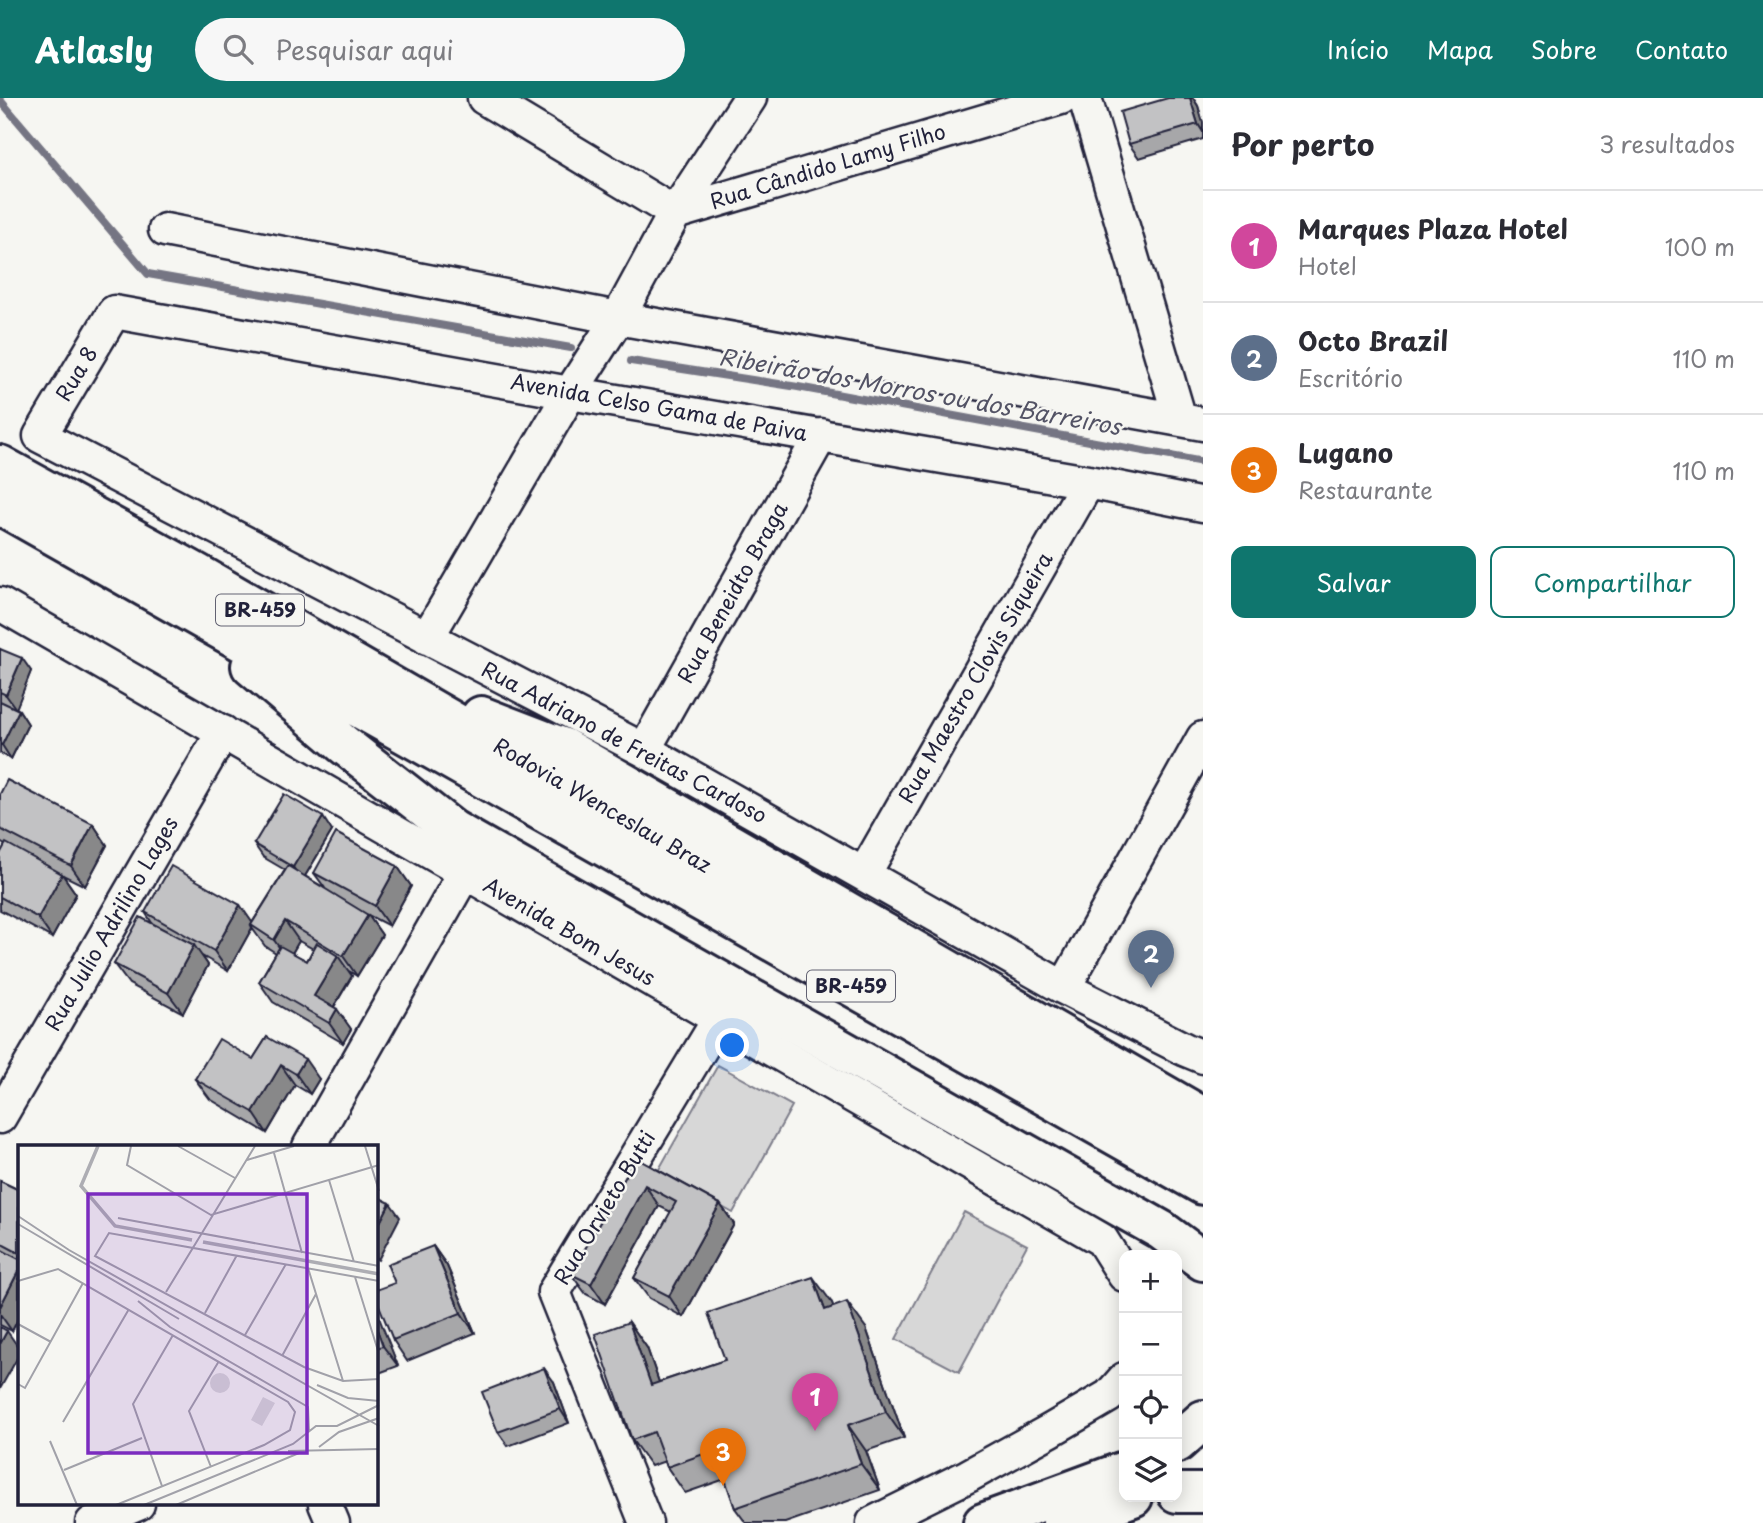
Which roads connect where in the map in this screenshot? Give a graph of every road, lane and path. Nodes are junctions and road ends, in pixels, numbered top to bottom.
1 (484, 98) edge
2 (750, 98) edge
3 (1061, 98) edge
4 (1086, 98) edge
5 (675, 213) junction
6 (165, 230) dead end
7 (114, 312) joint
8 (618, 318) junction
9 (570, 393) junction
10 (1191, 421) edge
11 (40, 436) joint
12 (821, 436) junction
13 (0, 465) edge
14 (1088, 482) junction
15 (0, 505) edge
16 (1203, 505) edge
17 (189, 590) junction
18 (0, 604) edge
19 (427, 638) junction
20 (223, 732) junction
21 (1203, 738) edge
22 (644, 750) junction
23 (509, 773) junction
24 (465, 872) junction
25 (864, 874) junction
26 (1064, 988) junction
27 (719, 1018) junction
28 (1203, 1057) edge
29 (0, 1116) edge
30 (1203, 1118) edge
31 (310, 1145) edge
32 (1203, 1148) edge
33 (1203, 1185) edge
34 (1203, 1261) edge
35 (1119, 1267) edge
36 (1119, 1385) edge
37 (1203, 1420) edge
38 (1182, 1439) edge
39 (1119, 1473) edge
40 (1182, 1493) edge
41 (1203, 1493) edge
42 (1119, 1502) edge
43 (133, 1506) edge
44 (326, 1506) edge
45 (989, 1521) edge
46 (92, 1523) edge
47 (333, 1523) edge
48 (646, 1523) edge
49 (873, 1523) edge
50 (1062, 1523) edge

1 - 5 street
2 - 5 street
3 - 5 street, Rua Cândido Lamy Filho
4 - 10 street
5 - 8 street
6 - 8 street
7 - 9 street, Avenida Celso Gama de Paiva
7 - 11 street, Rua 8
8 - 9 street
8 - 10 street
9 - 12 street, Avenida Celso Gama de Paiva
9 - 19 street
11 - 19 street, Rua Adriano de Freitas Cardoso
12 - 14 street, Avenida Celso Gama de Paiva
12 - 22 street, Rua Beneidto Braga
13 - 17 main road, Rodovia Wenceslau Braz / BR-459
14 - 16 street, Avenida Celso Gama de Paiva
14 - 25 street, Rua Maestro Clovis Siqueira
15 - 17 main road, Rodovia Wenceslau Braz / BR-459
17 - 23 main road, Rodovia Wenceslau Braz / BR-459
17 - 30 main road
17 - 34 main road
18 - 20 street, Avenida Bom Jesus
19 - 22 street, Rua Adriano de Freitas Cardoso
20 - 24 street, Avenida Bom Jesus
20 - 29 street, Rua Julio Adrilino Lages
21 - 26 street
22 - 25 street, Rua Adriano de Freitas Cardoso
23 - 32 main road, Rodovia Wenceslau Braz / BR-459
23 - 33 main road, Rodovia Wenceslau Braz / BR-459
24 - 27 street, Avenida Bom Jesus
24 - 31 street
25 - 26 street, Rua Adriano de Freitas Cardoso
26 - 28 street, Rua Adriano de Freitas Cardoso
27 - 35 street, Avenida Bom Jesus
27 - 48 street, Rua Orvieto Butti
36 - 49 street
37 - 38 main road
39 - 45 main road
40 - 41 main road
42 - 50 main road
43 - 46 street
44 - 47 street

